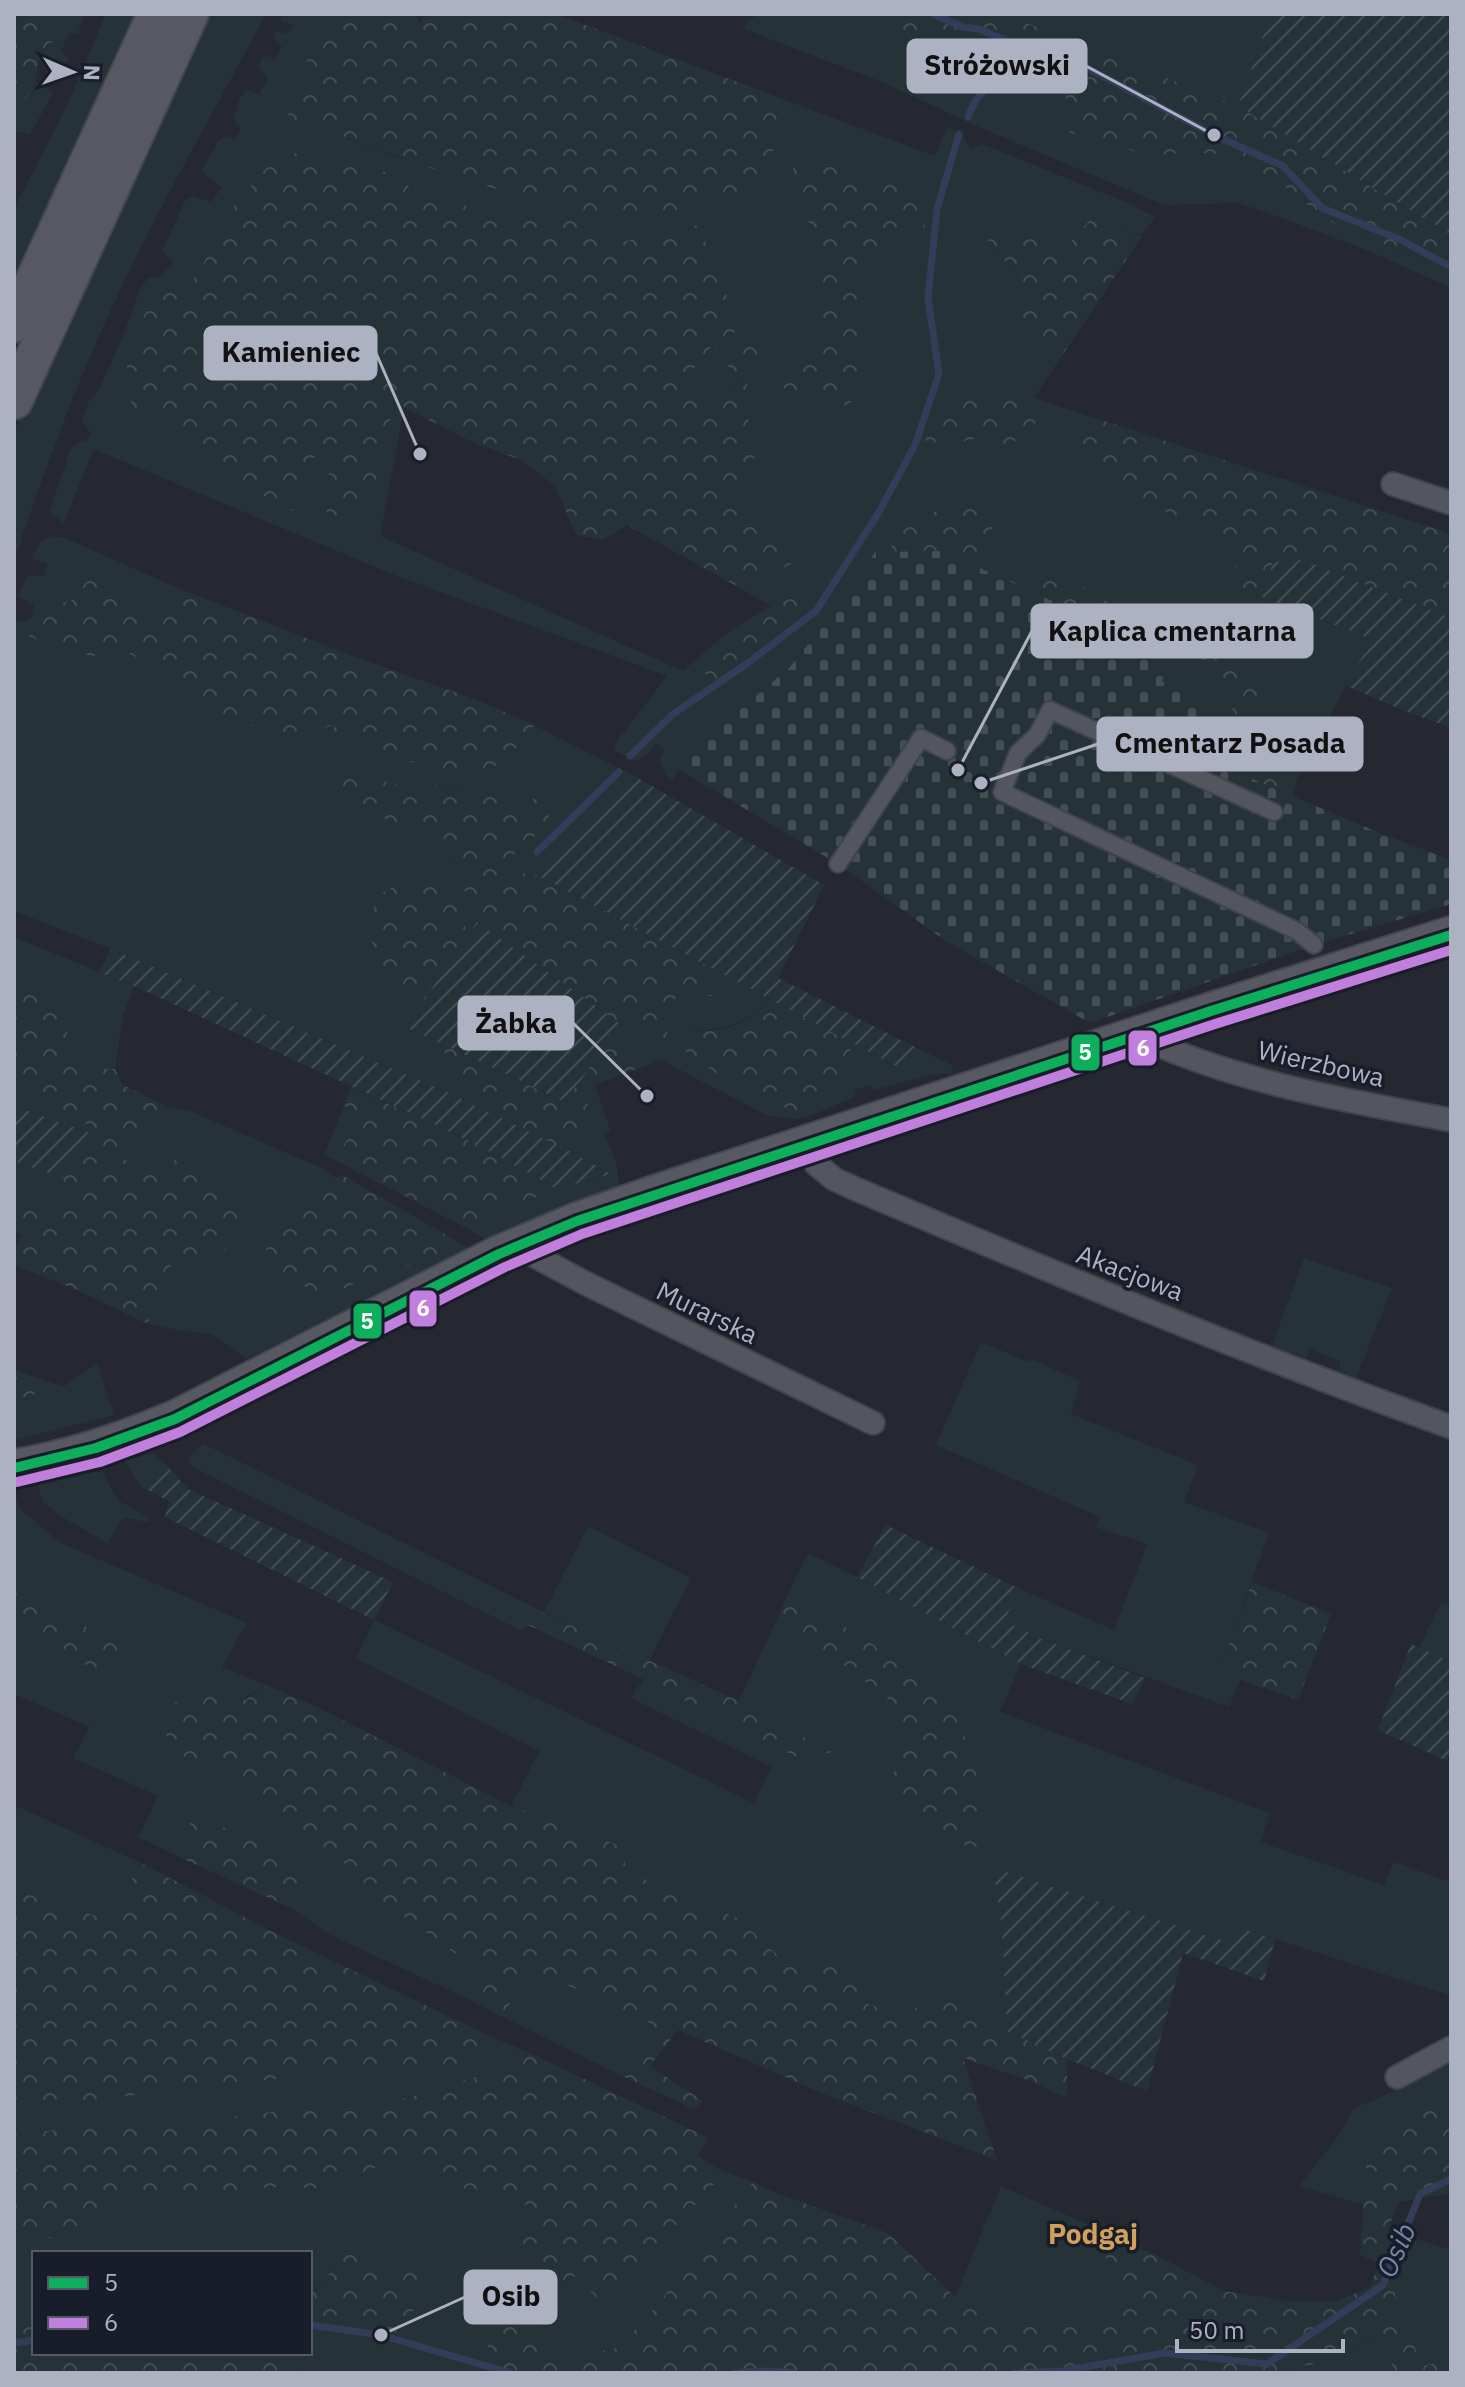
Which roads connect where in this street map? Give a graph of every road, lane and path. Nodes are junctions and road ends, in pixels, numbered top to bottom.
1 (156, 14) edge
2 (190, 14) edge
3 (14, 324) edge
4 (14, 401) edge
5 (1393, 484) dead end
6 (1451, 503) edge
7 (947, 751) dead end
8 (1274, 812) dead end
9 (838, 864) dead end
10 (1451, 935) edge
11 (1314, 945) dead end
12 (1136, 1035) junction
13 (1451, 1120) edge
14 (807, 1143) junction
15 (525, 1242) junction
16 (873, 1423) dead end
17 (1451, 1427) edge
18 (14, 1468) edge
19 (1451, 2048) edge
20 (1397, 2077) dead end

1 - 3 main road
2 - 4 main road
5 - 6 street
7 - 9 street
8 - 11 street
10 - 12 main road
12 - 13 street, Wierzbowa
12 - 14 main road
14 - 15 main road
14 - 17 street, Akacjowa
15 - 16 street, Murarska
15 - 18 main road
19 - 20 street

